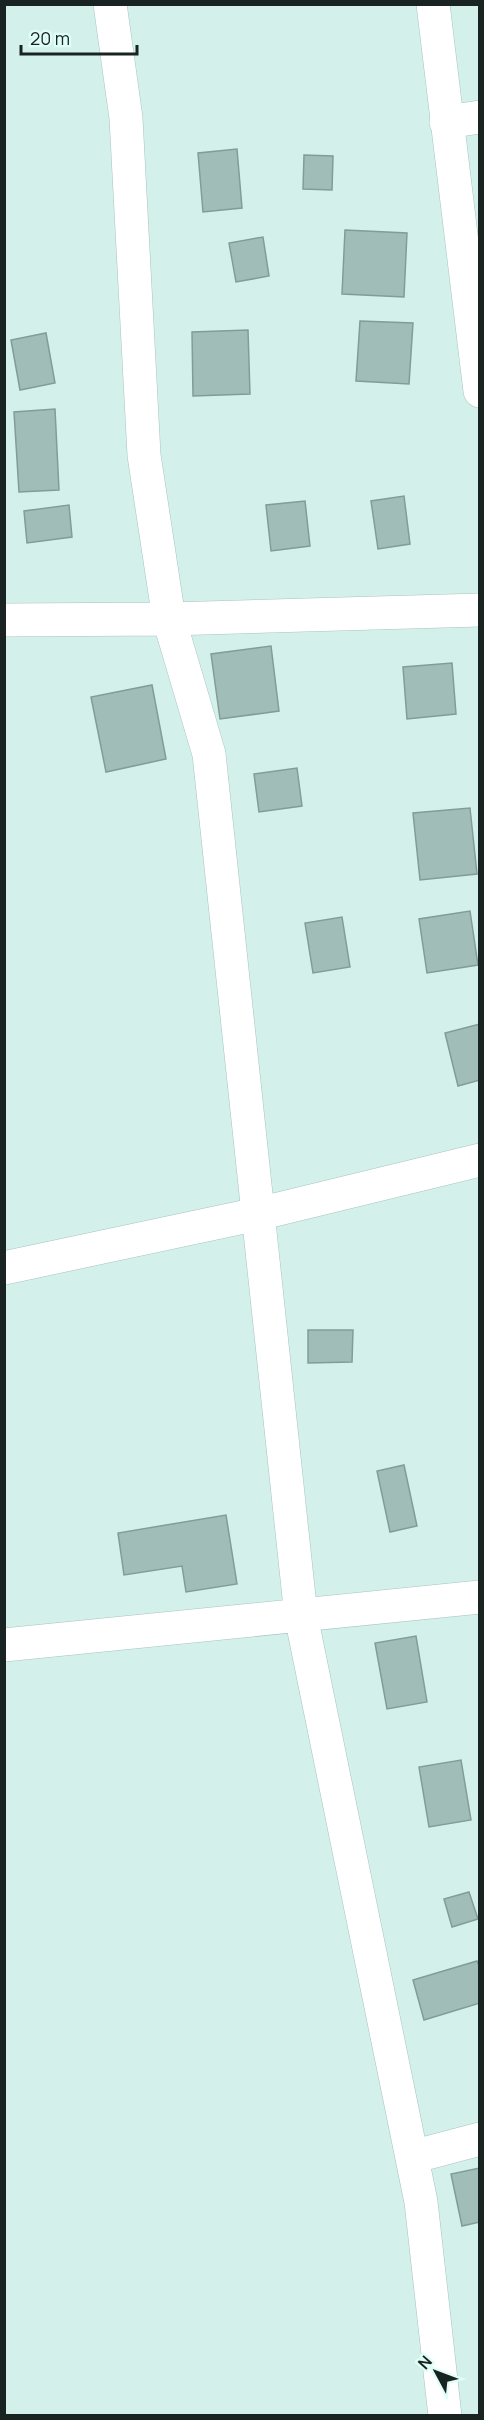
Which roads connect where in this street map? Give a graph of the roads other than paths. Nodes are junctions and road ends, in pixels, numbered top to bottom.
1 (110, 4) edge
2 (434, 4) edge
3 (480, 117) edge
4 (447, 122) junction
5 (480, 391) edge
6 (480, 610) edge
7 (169, 619) junction
8 (4, 620) edge
9 (480, 1160) edge
10 (258, 1214) junction
11 (4, 1268) edge
12 (480, 1597) edge
13 (301, 1616) junction
14 (4, 1644) edge
15 (480, 2139) edge
16 (411, 2157) junction
17 (446, 2415) edge

1 - 7 street
2 - 4 street
3 - 4 street
4 - 5 street
6 - 7 street
7 - 8 street
7 - 10 street
9 - 10 street
10 - 11 street
10 - 13 street
12 - 13 street
13 - 14 street
13 - 16 street
15 - 16 street
16 - 17 street

